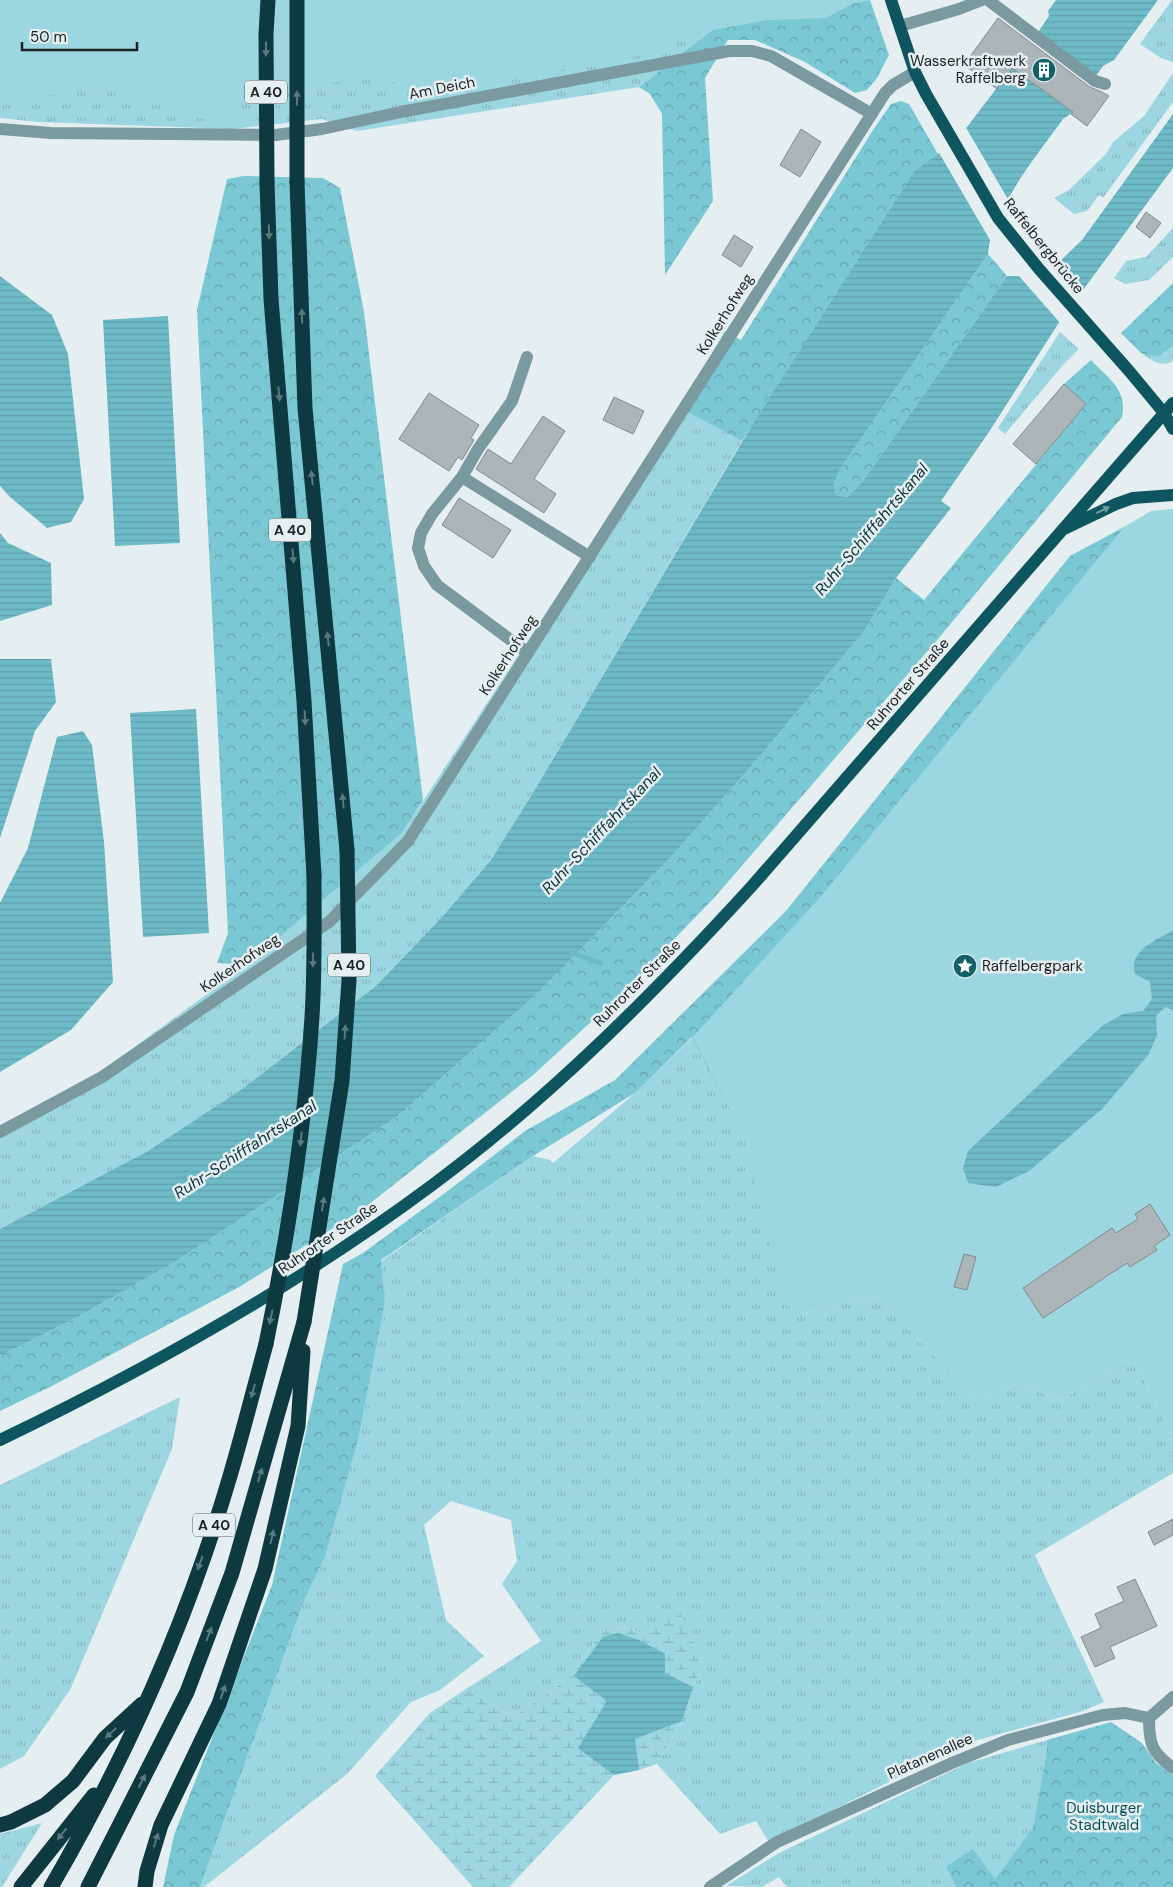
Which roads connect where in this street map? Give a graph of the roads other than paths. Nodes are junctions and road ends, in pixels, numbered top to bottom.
1 (268, 0) edge
2 (297, 0) edge
3 (891, 0) edge
4 (982, 0) edge
5 (988, 0) edge
6 (900, 26) junction
7 (916, 72) junction
8 (1100, 82) dead end
9 (872, 114) junction
10 (0, 129) edge
11 (527, 357) dead end
12 (1173, 403) edge
13 (1168, 416) edge
14 (1173, 429) edge
15 (462, 477) junction
16 (1173, 494) edge
17 (1059, 532) junction
18 (590, 557) junction
19 (528, 653) junction
20 (0, 1132) edge
21 (304, 1322) junction
22 (0, 1440) edge
23 (1173, 1697) edge
24 (147, 1700) junction
25 (1149, 1718) junction
26 (1173, 1768) edge
27 (115, 1769) junction
28 (0, 1825) edge
29 (21, 1887) edge
30 (51, 1887) edge
31 (88, 1887) edge
32 (145, 1887) edge
33 (710, 1887) edge

1 -> 24 highway, A 40, bridge
21 -> 2 highway, A 40, bridge
3 - 6 main road, Raffelbergbrücke
4 - 6 street
5 - 8 street
6 - 7 main road, Raffelbergbrücke
7 - 9 street, Kolkerhofweg
7 - 13 main road, Raffelbergbrücke
9 - 10 street, Am Deich
9 - 18 street, Kolkerhofweg
11 - 15 street
12 - 13 main road, Ruhrorter Straße
13 - 14 main road, Raffelbergbrücke
13 - 17 main road, Ruhrorter Straße
15 - 18 street
15 - 19 street
17 -> 16 main road
17 - 22 main road, Ruhrorter Straße
18 - 19 street, Kolkerhofweg
19 - 20 street, Kolkerhofweg
31 -> 21 highway, A 40
32 -> 21 highway
23 - 25 street
24 - 27 highway, A 40
24 -> 28 highway
25 - 26 street
25 - 33 street, Platanenallee
27 -> 29 highway
27 - 30 highway, A 40

